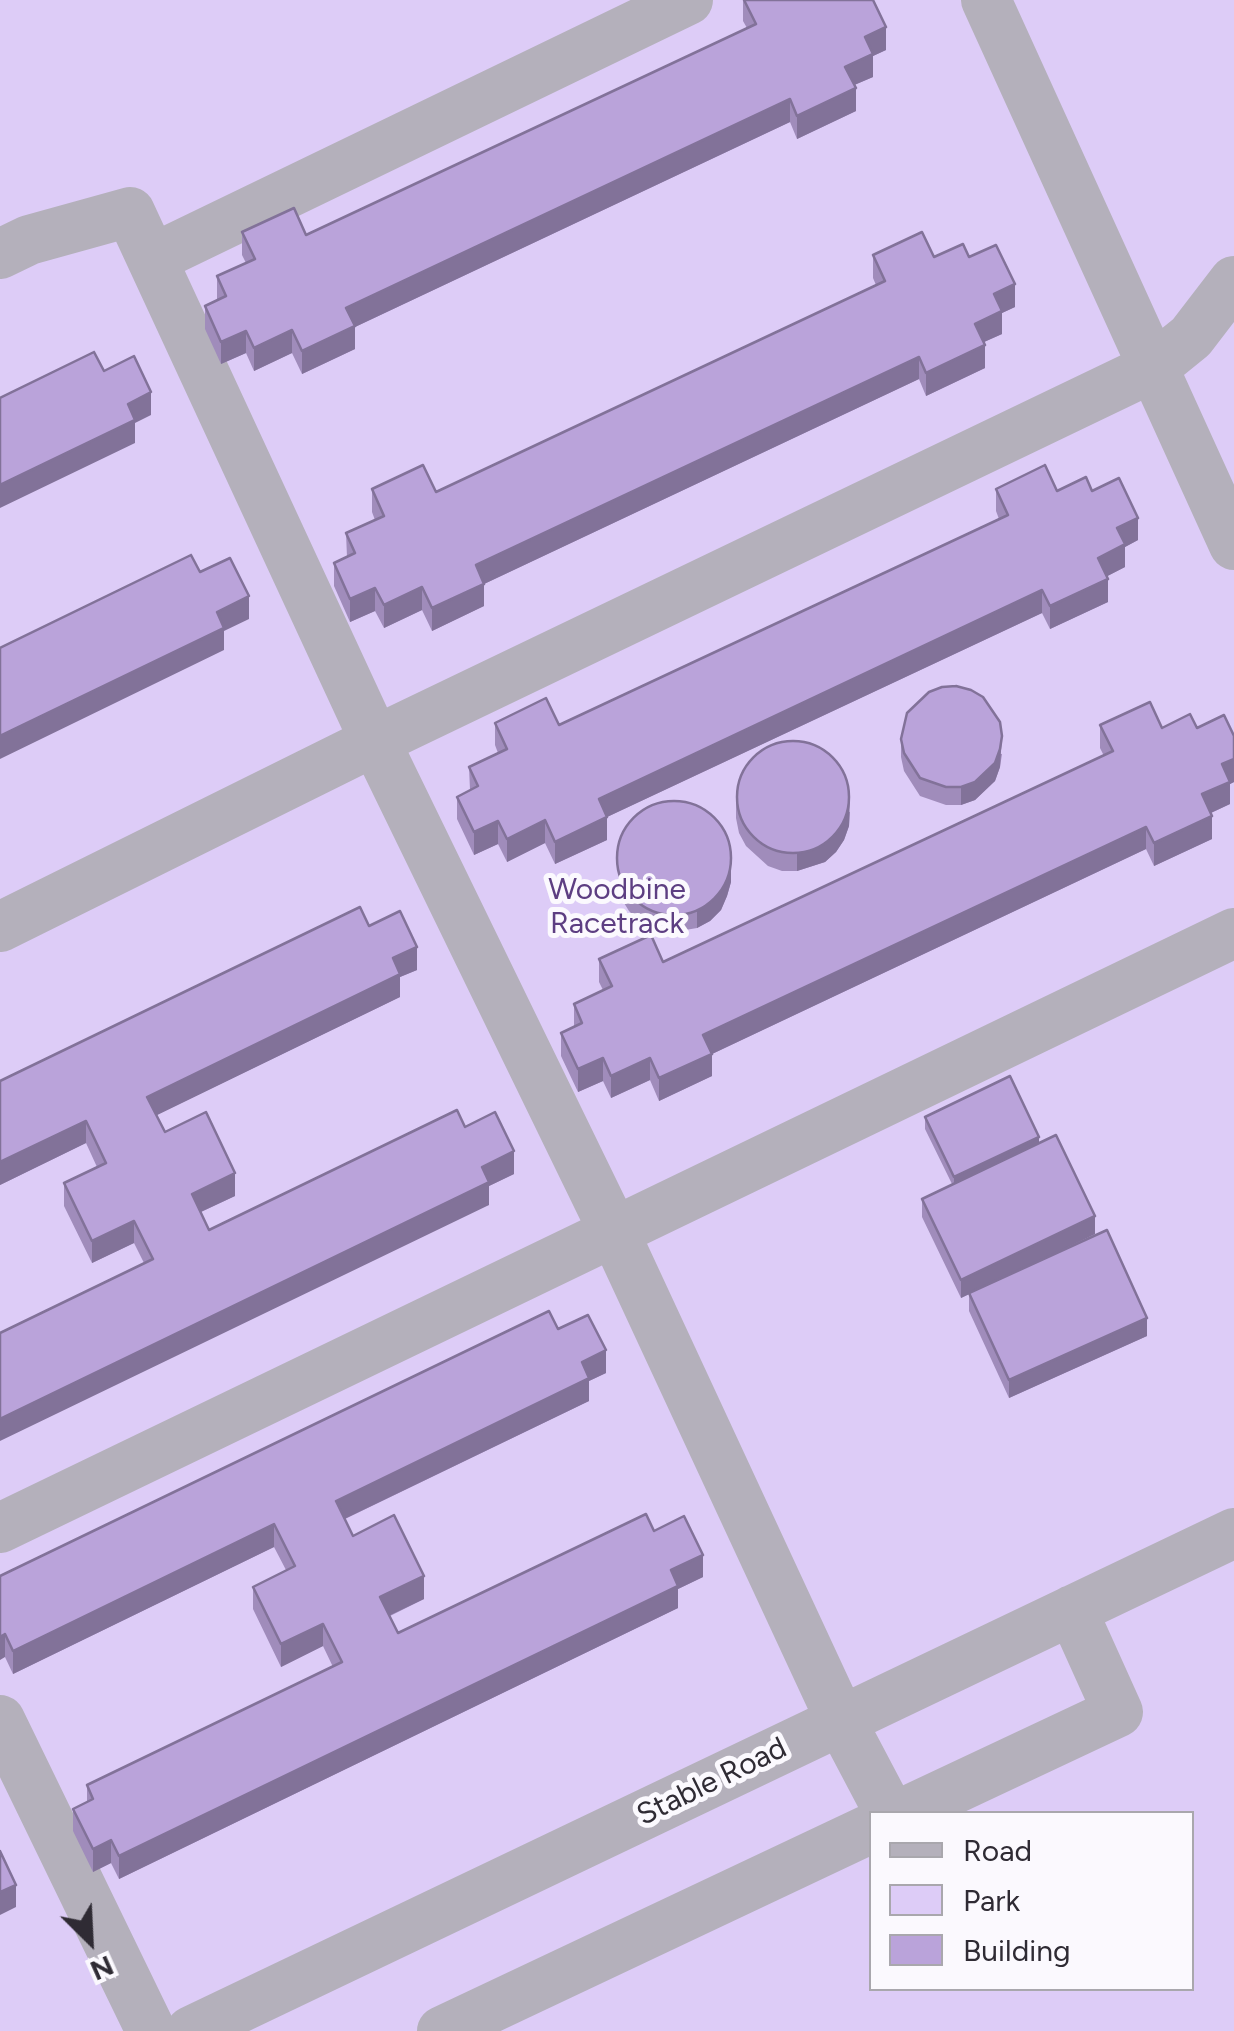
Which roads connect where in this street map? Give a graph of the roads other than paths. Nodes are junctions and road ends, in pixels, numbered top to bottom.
1 (688, 0) edge
2 (986, 0) edge
3 (0, 254) edge
4 (152, 259) junction
5 (1234, 280) edge
6 (1154, 367) junction
7 (1234, 545) edge
8 (375, 741) junction
9 (0, 927) edge
10 (1234, 933) edge
11 (614, 1232) junction
12 (0, 1528) edge
13 (1234, 1533) edge
14 (1072, 1610) junction
15 (0, 1720) edge
16 (841, 1720) junction
17 (888, 1811) edge
18 (907, 1811) edge
19 (869, 1829) edge
20 (152, 2031) edge
21 (191, 2031) edge
22 (442, 2031) edge

1 - 4 street
2 - 6 street
3 - 4 street
4 - 8 street
5 - 6 street
6 - 7 street
6 - 8 street
8 - 9 street
8 - 11 street
10 - 11 street
11 - 12 street
11 - 16 street
13 - 14 street, Stable Road
14 - 16 street, Stable Road
14 - 18 street
15 - 20 street
16 - 17 street
16 - 21 street, Stable Road
19 - 22 street

